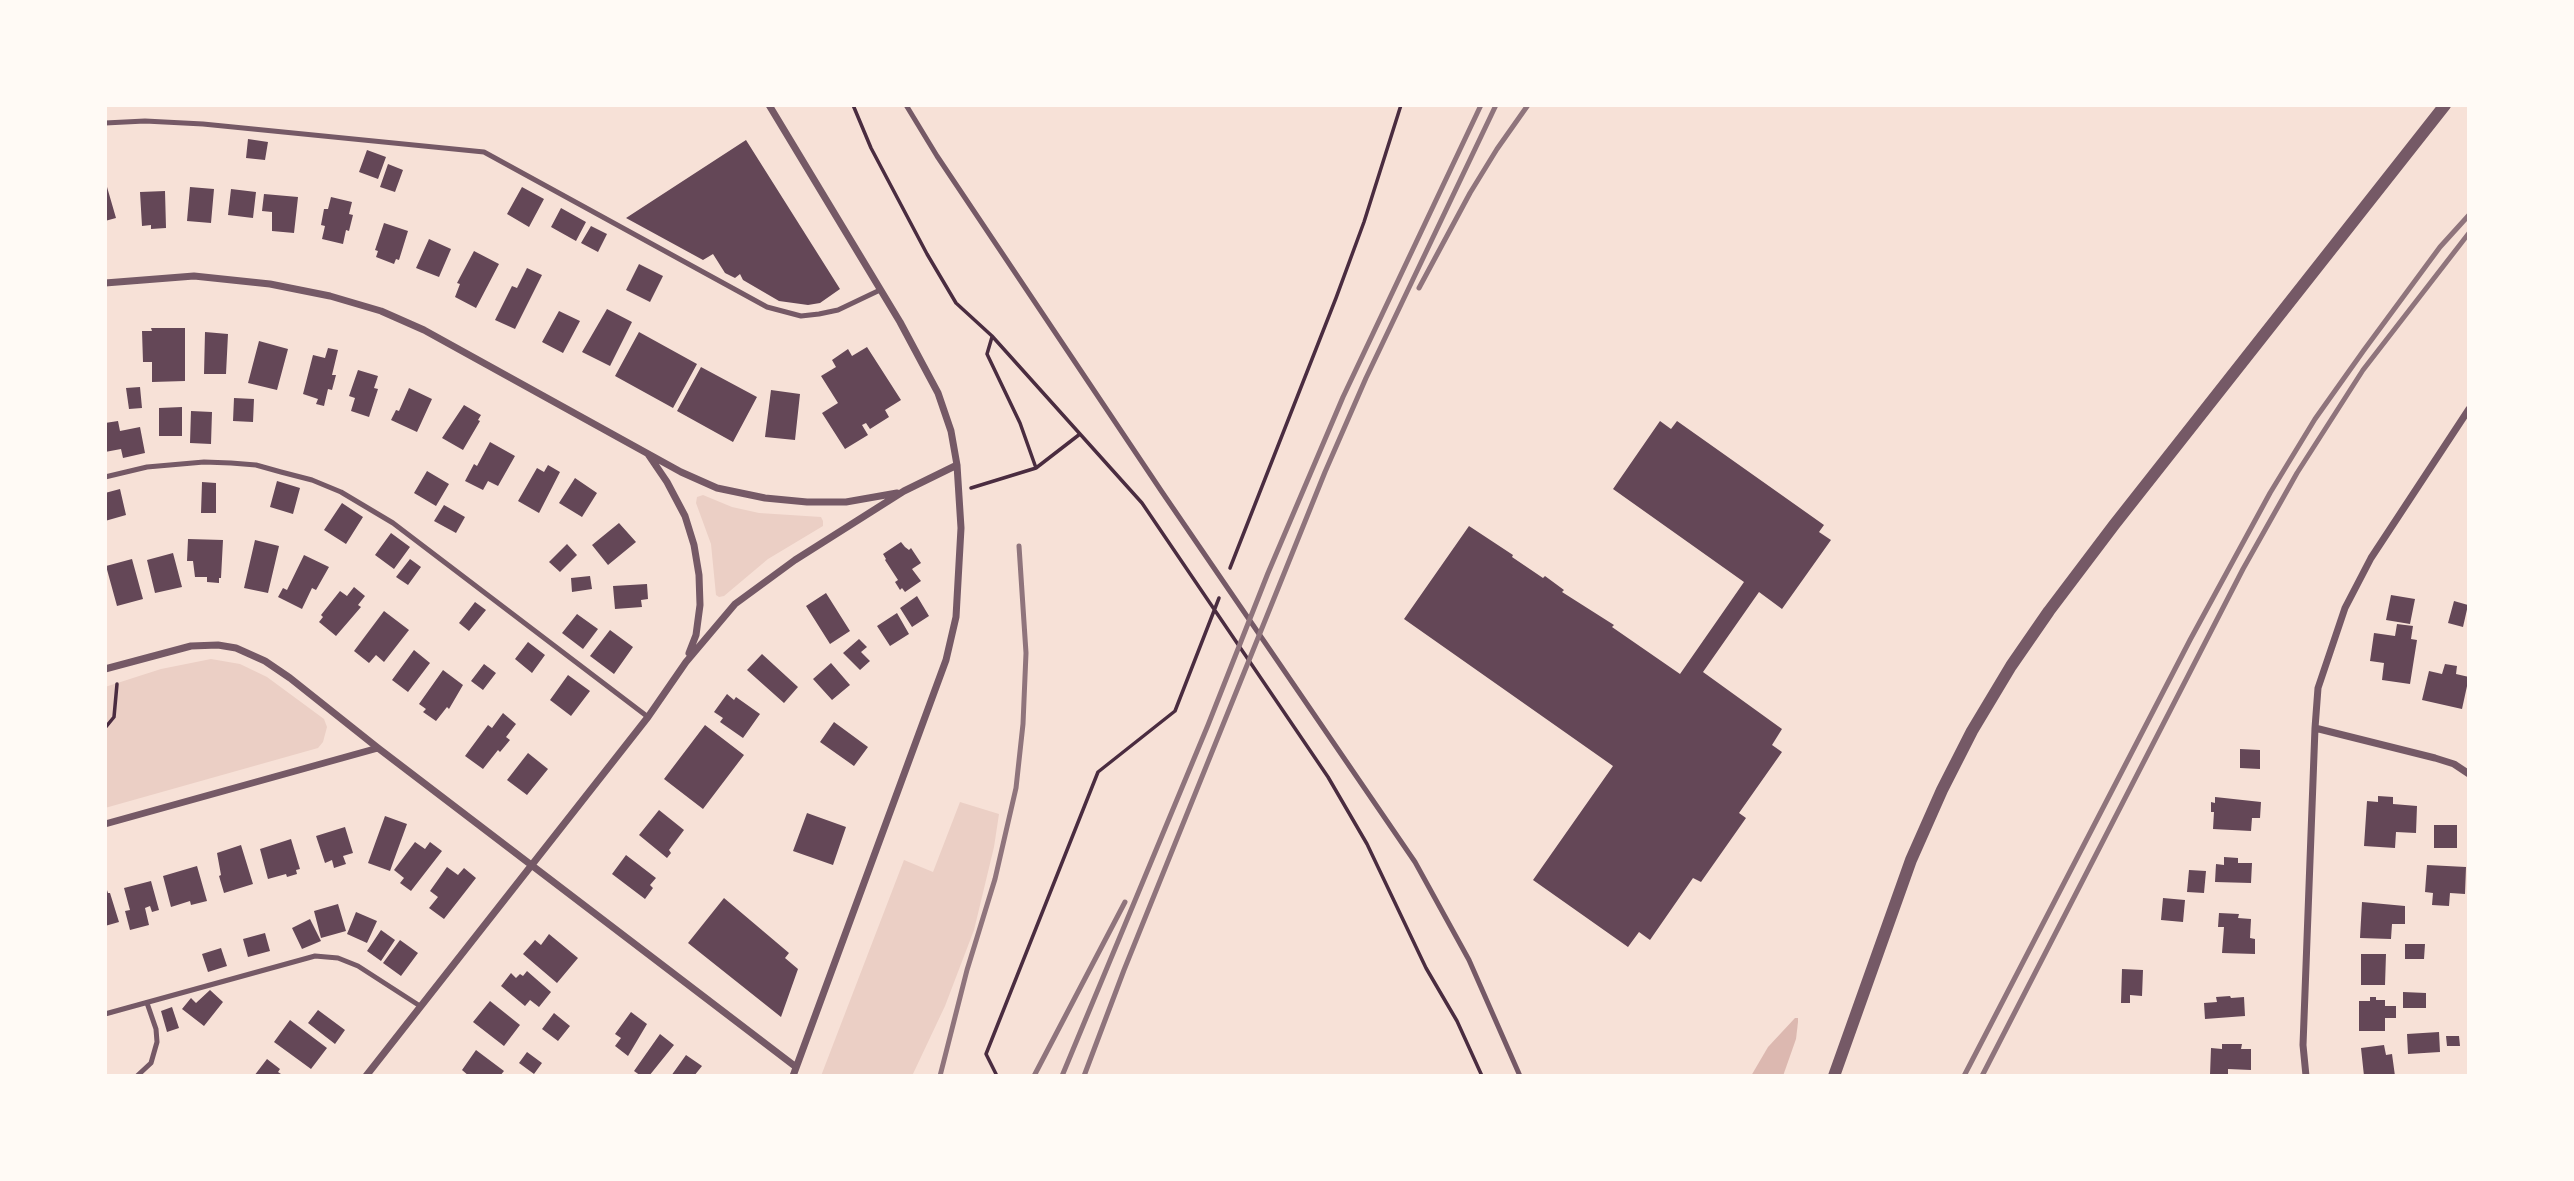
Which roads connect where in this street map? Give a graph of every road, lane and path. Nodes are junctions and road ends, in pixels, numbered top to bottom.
1 (769, 105) edge
2 (853, 105) edge
3 (906, 105) edge
4 (1401, 105) edge
5 (2445, 105) edge
6 (105, 123) edge
7 (105, 283) edge
8 (880, 290) junction
9 (992, 336) junction
10 (2469, 409) edge
11 (2461, 421) junction
12 (2469, 426) edge
13 (1080, 434) junction
14 (646, 451) junction
15 (957, 465) junction
16 (1035, 468) junction
17 (105, 477) edge
18 (904, 491) junction
19 (959, 492) junction
20 (1230, 569) dead end
21 (1220, 595) dead end
22 (686, 662) junction
23 (105, 668) edge
24 (117, 684) dead end
25 (648, 717) junction
26 (105, 728) edge
27 (2315, 728) junction
28 (378, 748) junction
29 (2469, 774) edge
30 (105, 824) edge
31 (532, 865) junction
32 (147, 1003) junction
33 (420, 1006) junction
34 (105, 1014) edge
35 (796, 1067) junction
36 (137, 1076) edge
37 (366, 1076) edge
38 (793, 1076) edge
39 (997, 1076) edge
40 (1482, 1076) edge
41 (1520, 1076) edge
42 (1834, 1076) edge
43 (2306, 1076) edge

1 - 8 street
2 - 9 path
3 - 41 lane
4 - 20 path
5 - 42 street
6 - 8 lane
7 - 14 street
8 - 15 street
9 - 13 path
9 - 16 path
10 - 11 street
11 - 12 street
11 - 27 street
13 - 16 path
13 - 40 path
14 - 18 street
14 - 22 street
15 - 18 street
15 - 19 street
16 - 19 path
17 - 25 lane
18 - 22 street
19 - 35 street
21 - 39 path
22 - 25 street
23 - 28 street
24 - 26 path
25 - 31 street
27 - 29 street
27 - 43 street
28 - 30 street
28 - 31 street
31 - 33 street
31 - 35 street
32 - 33 lane
32 - 34 lane
32 - 36 lane
33 - 37 street
35 - 38 street

